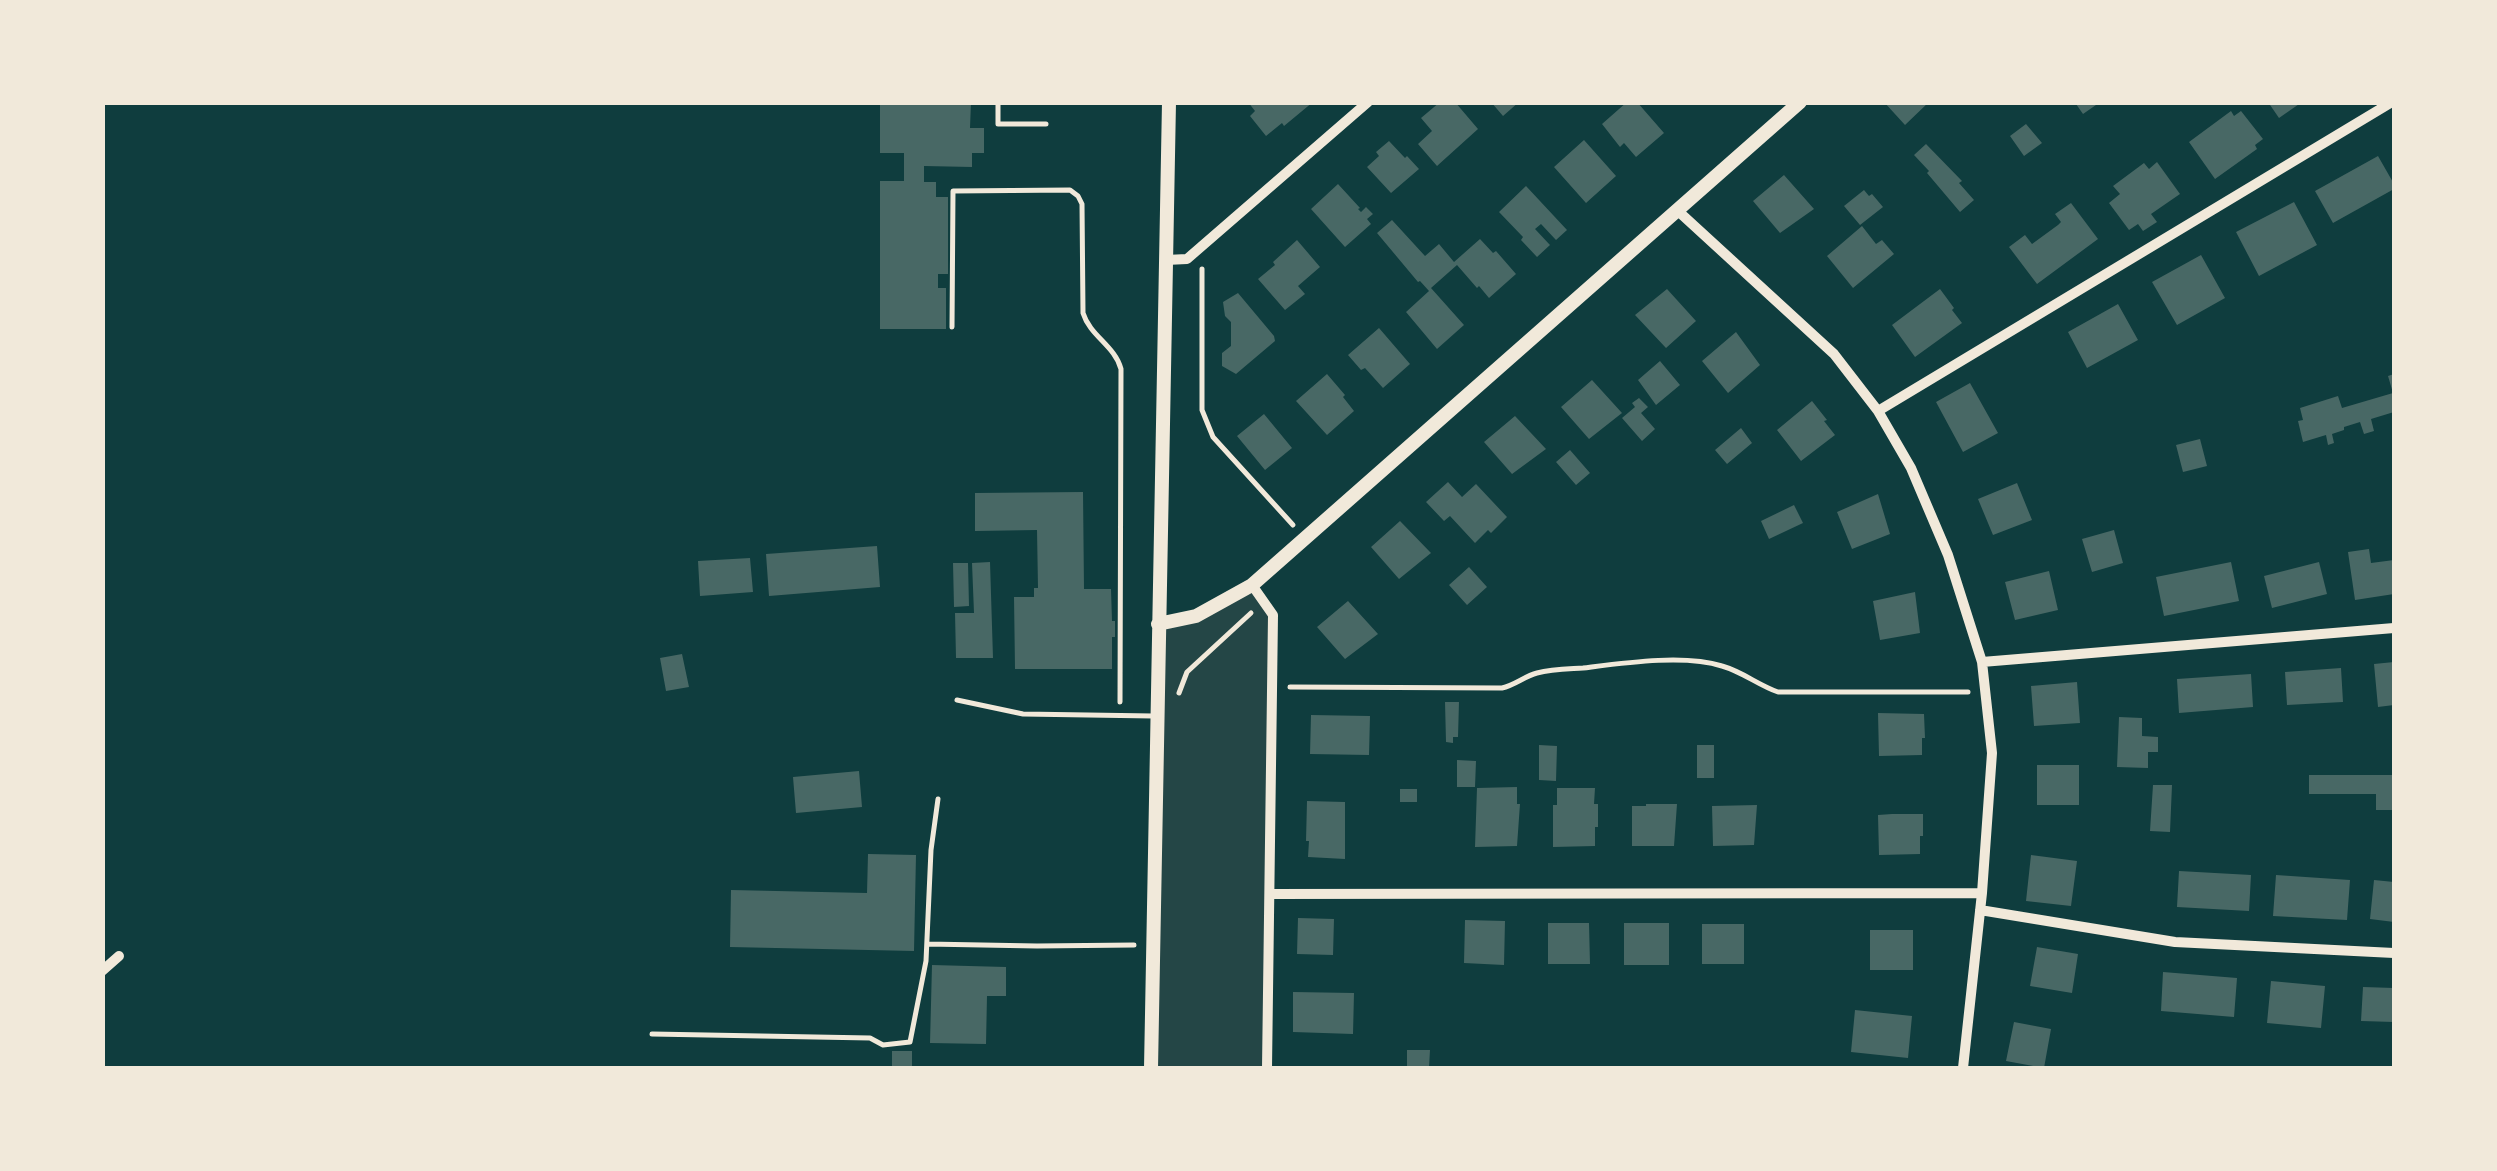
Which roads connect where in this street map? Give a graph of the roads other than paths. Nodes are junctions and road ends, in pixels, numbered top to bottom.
1 (1169, 102) edge
2 (1368, 102) edge
3 (1800, 102) edge
4 (2392, 102) edge
5 (1678, 211) junction
6 (1166, 260) junction
7 (1878, 411) junction
8 (1252, 585) junction
9 (1158, 624) junction
10 (2394, 628) edge
11 (1982, 662) junction
12 (957, 700) dead end
13 (1156, 716) junction
14 (1982, 893) junction
15 (1270, 894) junction
16 (1980, 910) junction
17 (2394, 953) edge
18 (119, 956) dead end
19 (102, 970) edge
20 (1151, 1068) edge
21 (1266, 1068) edge
22 (1963, 1068) edge

1 - 6 street
2 - 6 street
3 - 5 street
4 - 7 street
5 - 7 street
5 - 8 street
6 - 9 street
7 - 11 street
8 - 9 street
8 - 15 street
9 - 13 street
10 - 11 street
11 - 14 street
12 - 13 lane
13 - 20 street
14 - 15 street
14 - 16 street
15 - 21 street
16 - 17 street
16 - 22 street
18 - 19 street

